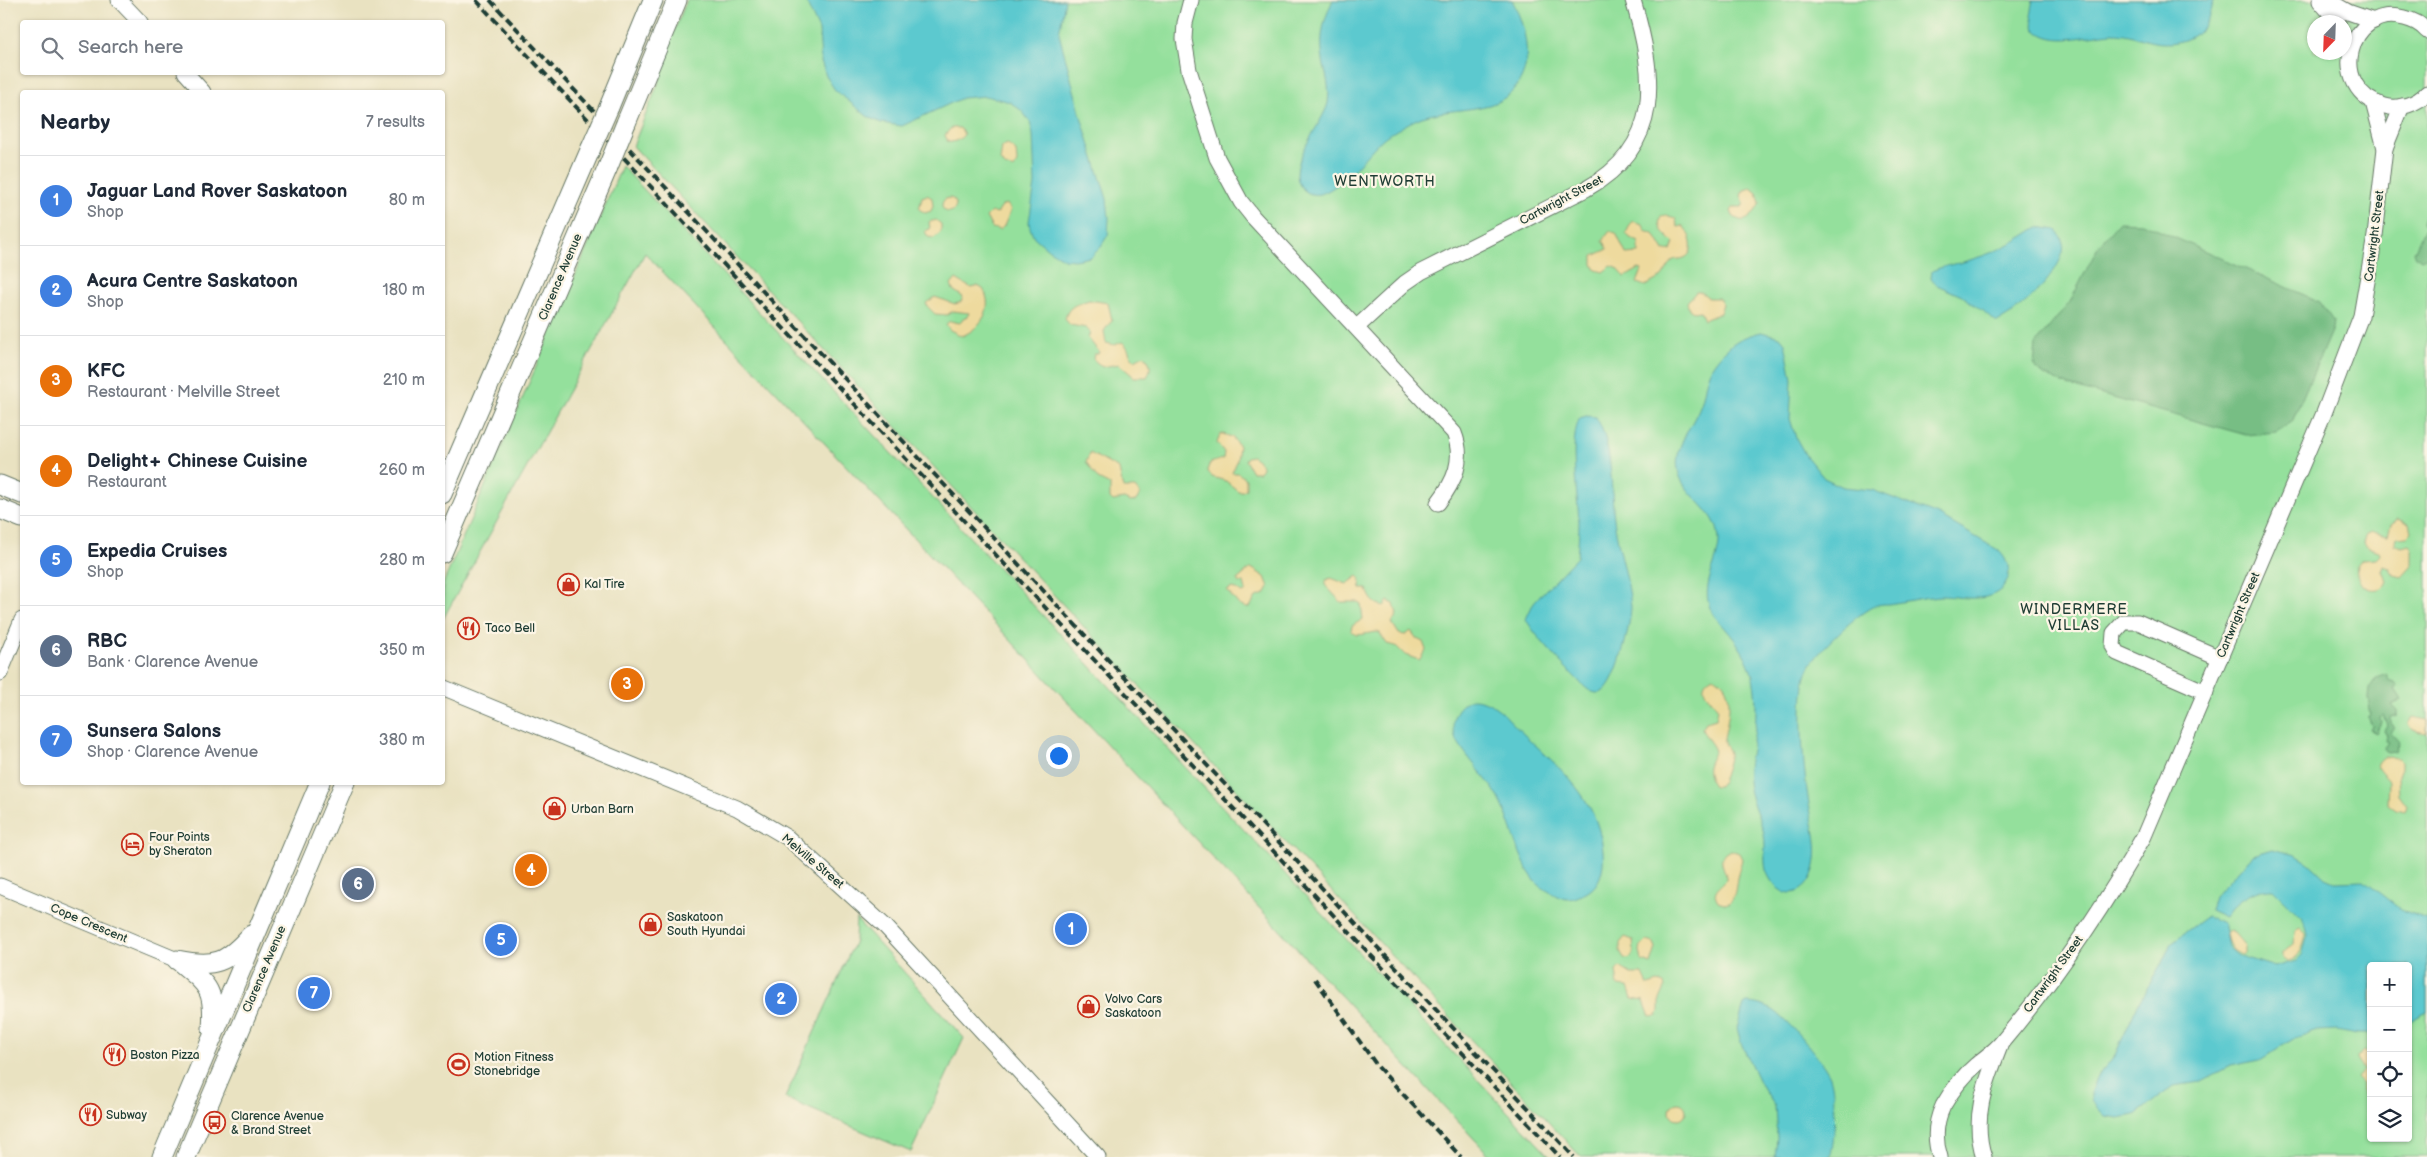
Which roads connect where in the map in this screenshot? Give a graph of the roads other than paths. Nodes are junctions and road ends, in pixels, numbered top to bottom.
1 (119, 0) edge
2 (652, 0) edge
3 (676, 0) edge
4 (1192, 0) edge
5 (1634, 0) edge
6 (2319, 0) edge
7 (2327, 0) edge
8 (2332, 15) edge
9 (138, 20) edge
10 (2374, 21) junction
11 (2427, 31) edge
12 (2352, 34) edge
13 (2349, 60) edge
14 (188, 75) edge
15 (201, 90) edge
16 (2427, 93) edge
17 (2373, 102) junction
18 (2402, 106) junction
19 (2385, 148) junction
20 (1357, 327) junction
21 (0, 485) edge
22 (445, 487) edge
23 (20, 493) edge
24 (1438, 503) dead end
25 (0, 508) edge
26 (20, 517) edge
27 (445, 546) edge
28 (20, 625) edge
29 (2220, 658) junction
30 (0, 673) edge
31 (445, 688) edge
32 (2206, 692) junction
33 (319, 785) edge
34 (344, 785) edge
35 (0, 886) edge
36 (261, 924) junction
37 (177, 960) junction
38 (211, 1041) junction
39 (2000, 1044) junction
40 (162, 1157) edge
41 (186, 1157) edge
42 (1098, 1157) edge
43 (1940, 1157) edge
44 (1984, 1157) edge

1 - 9 street
2 - 22 main road, Clarence Avenue, bridge
3 - 27 main road, Clarence Avenue, bridge
4 - 20 street
5 - 20 street, Cartwright Street
6 - 8 street
7 - 10 street
10 - 11 street
10 - 12 street
13 - 17 street
14 - 15 street
16 - 18 street
17 - 18 street
17 - 19 street, Cartwright Street
18 - 19 street, Cartwright Street
19 - 29 street, Cartwright Street
20 - 24 street
21 - 23 main road
25 - 26 main road
28 - 30 street
29 - 32 street, Cartwright Street
29 - 32 street
31 - 42 street, Melville Street
32 - 39 street, Cartwright Street
33 - 36 main road, Clarence Avenue
34 - 41 main road, Clarence Avenue
35 - 37 street, Cope Crescent
36 - 37 main road
36 - 38 main road, Clarence Avenue
37 - 38 main road
38 - 40 main road, Clarence Avenue
39 - 43 street, Cartwright Street
39 - 44 street, Cartwright Street

